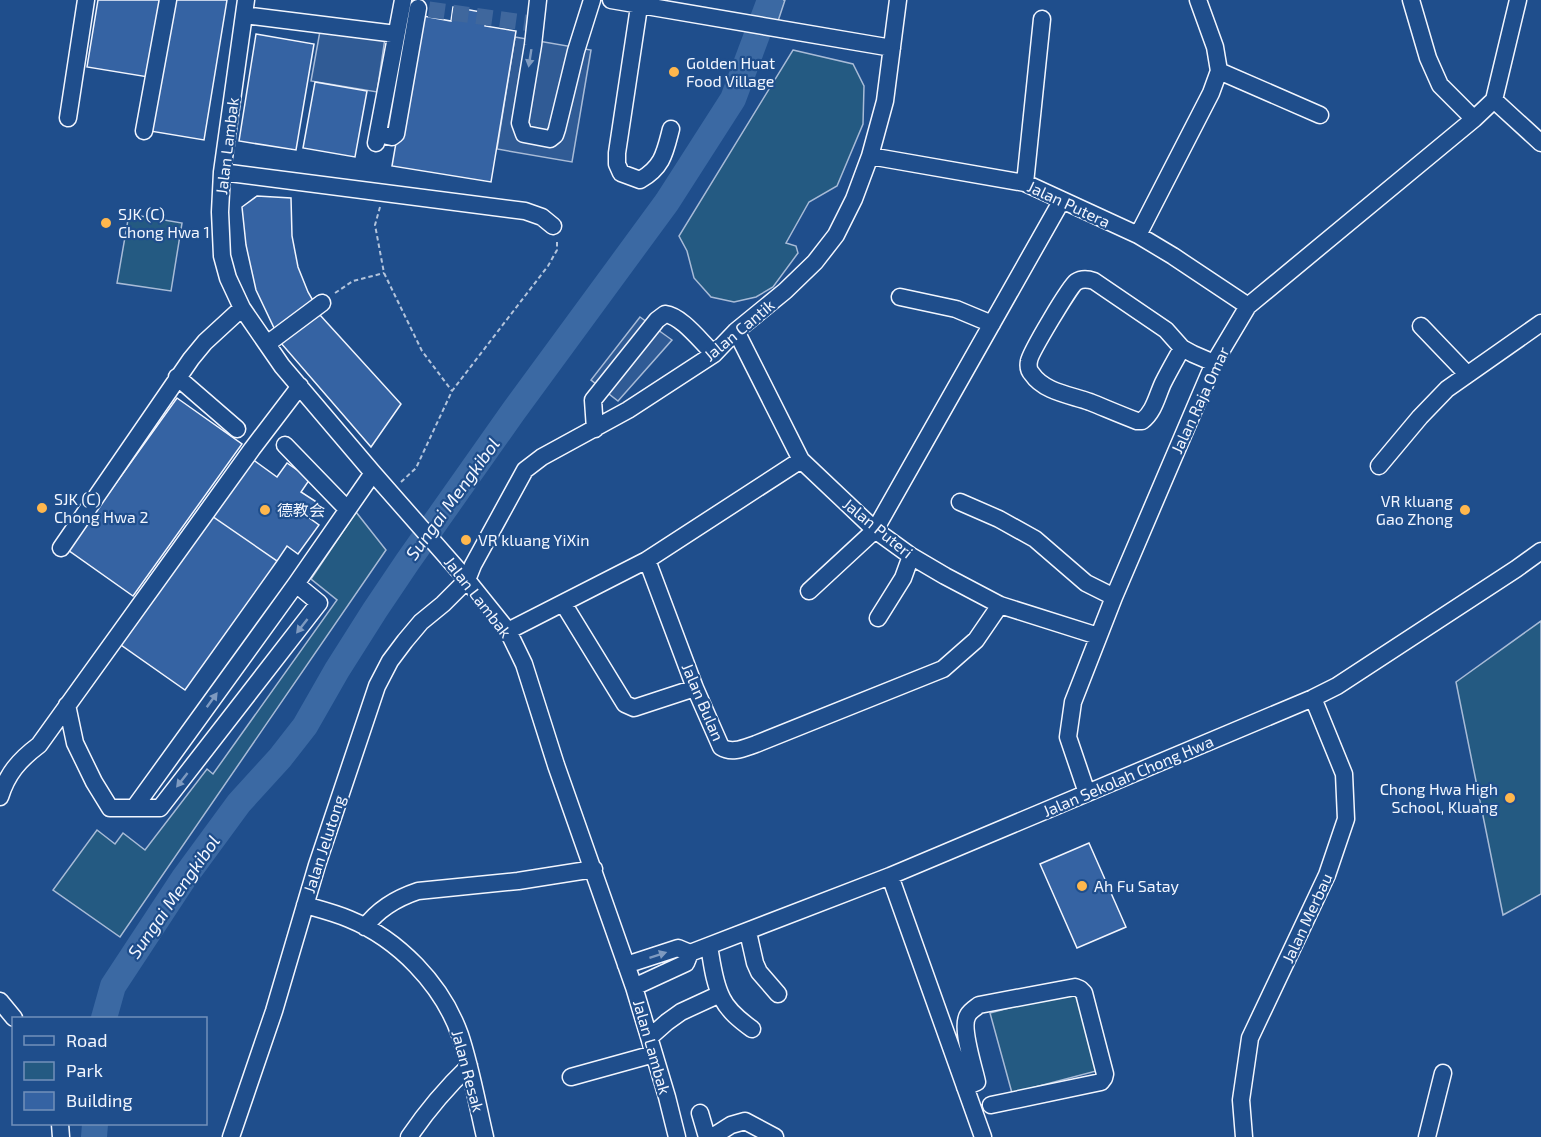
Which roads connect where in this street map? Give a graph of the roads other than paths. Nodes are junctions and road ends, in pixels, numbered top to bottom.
1 (86, 0) edge
2 (168, 0) edge
3 (538, 0) edge
4 (592, 0) edge
5 (611, 0) edge
6 (898, 0) edge
7 (1198, 0) edge
8 (1412, 0) edge
9 (1518, 0) edge
10 (640, 2) edge
11 (410, 4) edge
12 (674, 5) edge
13 (245, 7) edge
14 (1042, 19) dead end
15 (396, 34) junction
16 (892, 48) junction
17 (1219, 71) junction
18 (1494, 100) junction
19 (1320, 115) dead end
20 (68, 118) dead end
21 (1474, 118) junction
22 (671, 129) dead end
23 (144, 131) dead end
24 (1541, 143) edge
25 (870, 156) junction
26 (222, 172) junction
27 (1025, 183) junction
28 (1062, 200) junction
29 (553, 226) road end
30 (1138, 235) junction
31 (900, 297) dead end
32 (322, 303) road end
33 (1248, 306) junction
34 (242, 308) junction
35 (1541, 323) edge
36 (992, 324) junction
37 (1421, 326) dead end
38 (736, 331) junction
39 (267, 344) junction
40 (1182, 348) junction
41 (714, 354) junction
42 (1214, 363) junction
43 (1467, 374) junction
44 (177, 377) junction
45 (300, 386) junction
46 (237, 429) dead end
47 (595, 429) junction
48 (285, 446) dead end
49 (801, 460) junction
50 (1379, 466) dead end
51 (373, 473) junction
52 (960, 502) dead end
53 (347, 509) junction
54 (875, 530) junction
55 (61, 548) dead end
56 (1541, 551) edge
57 (911, 556) junction
58 (647, 560) junction
59 (467, 580) junction
60 (296, 584) junction
61 (810, 591) dead end
62 (1114, 597) junction
63 (563, 603) junction
64 (1000, 605) junction
65 (878, 618) dead end
66 (508, 631) junction
67 (1098, 636) junction
68 (695, 688) junction
69 (1313, 698) junction
70 (67, 705) junction
71 (1087, 793) junction
72 (0, 797) edge
73 (134, 808) junction
74 (594, 869) junction
75 (890, 876) junction
76 (305, 905) junction
77 (365, 927) junction
78 (748, 932) junction
79 (709, 946) junction
80 (690, 953) junction
81 (626, 965) junction
82 (634, 987) junction
83 (720, 994) junction
84 (778, 994) dead end
85 (0, 1001) edge
86 (13, 1017) edge
87 (752, 1029) dead end
88 (650, 1036) junction
89 (654, 1054) junction
90 (469, 1066) junction
91 (1443, 1073) dead end
92 (571, 1077) dead end
93 (965, 1087) junction
94 (991, 1105) dead end
95 (700, 1113) dead end
96 (231, 1137) edge
97 (410, 1137) edge
98 (485, 1137) edge
99 (677, 1137) edge
100 (707, 1137) edge
101 (712, 1137) edge
102 (775, 1137) edge
103 (983, 1137) edge
104 (1244, 1137) edge
105 (1427, 1137) edge

1 - 20 street
2 - 23 street
3 -> 4 street
5 - 10 street
6 - 16 street, Jalan Cantik
7 - 17 street
8 - 21 street
9 - 18 street
10 - 12 street
10 - 22 street
11 - 15 street
11 - 15 street
12 - 16 street
13 - 15 street
13 - 26 street, Jalan Lambak
14 - 27 street
16 - 25 street, Jalan Cantik
17 - 19 street
17 - 30 street
18 - 21 street, Jalan Raja Omar
18 - 24 street
21 - 33 street, Jalan Raja Omar
25 - 27 street, Jalan Putera
25 - 38 street, Jalan Cantik
26 - 29 street
26 - 34 street, Jalan Lambak
27 - 28 street, Jalan Putera
28 - 30 street, Jalan Putera
28 - 36 street
30 - 33 street, Jalan Putera
31 - 36 street
32 - 39 street
33 - 42 street, Jalan Raja Omar
34 - 39 street, Jalan Lambak
34 - 44 street
35 - 43 street
36 - 54 street
37 - 43 street
38 - 41 street, Jalan Cantik
38 - 49 street, Jalan Puteri
39 - 45 street, Jalan Lambak
40 - 40 street
40 - 42 street
41 - 47 street, Jalan Cantik
41 - 47 street
42 - 62 street, Jalan Raja Omar
43 - 50 street
44 - 46 street
44 - 55 street
45 - 51 street, Jalan Lambak
45 - 70 street
47 - 59 street, Jalan Cantik
48 - 53 street
49 - 54 street, Jalan Puteri
49 - 58 street
51 - 53 street
51 - 59 street, Jalan Lambak
52 - 62 street
53 - 60 street
54 - 57 street, Jalan Puteri
54 - 61 street
56 - 69 street, Jalan Sekolah Chong Hwa
57 - 64 street, Jalan Puteri
57 - 65 street
58 - 63 street
58 - 68 street, Jalan Bulan
59 - 66 street, Jalan Lambak
59 - 76 street, Jalan Jelutong
73 -> 60 street
60 -> 73 street
62 - 67 street, Jalan Raja Omar
63 - 66 street
63 - 68 street
64 - 67 street, Jalan Puteri
64 - 68 street, Jalan Bulan
66 - 74 street, Jalan Lambak
67 - 71 street, Jalan Raja Omar
69 - 71 street, Jalan Sekolah Chong Hwa
69 - 104 street, Jalan Merbau
70 - 72 street
70 - 73 street
71 - 75 street, Jalan Sekolah Chong Hwa
74 - 77 street
74 - 81 street, Jalan Lambak
75 - 78 street, Jalan Sekolah Chong Hwa
75 - 93 street
76 - 77 street, Jalan Resak
76 - 96 street, Jalan Jelutong
77 - 90 street, Jalan Resak
78 - 79 street, Jalan Sekolah Chong Hwa
78 - 84 street
79 - 80 street, Jalan Sekolah Chong Hwa
79 - 83 street
81 -> 80 street, Jalan Sekolah Chong Hwa
80 - 82 street, Jalan Sekolah Chong Hwa
81 - 82 street, Jalan Lambak
82 - 88 street, Jalan Lambak
83 - 87 street
83 - 88 street
85 - 86 street
88 - 89 street, Jalan Lambak
89 - 92 street
89 - 99 street, Jalan Lambak
90 - 97 street
90 - 98 street, Jalan Resak
91 - 105 street
93 - 94 street
93 - 103 street
95 - 100 street
101 - 102 street

